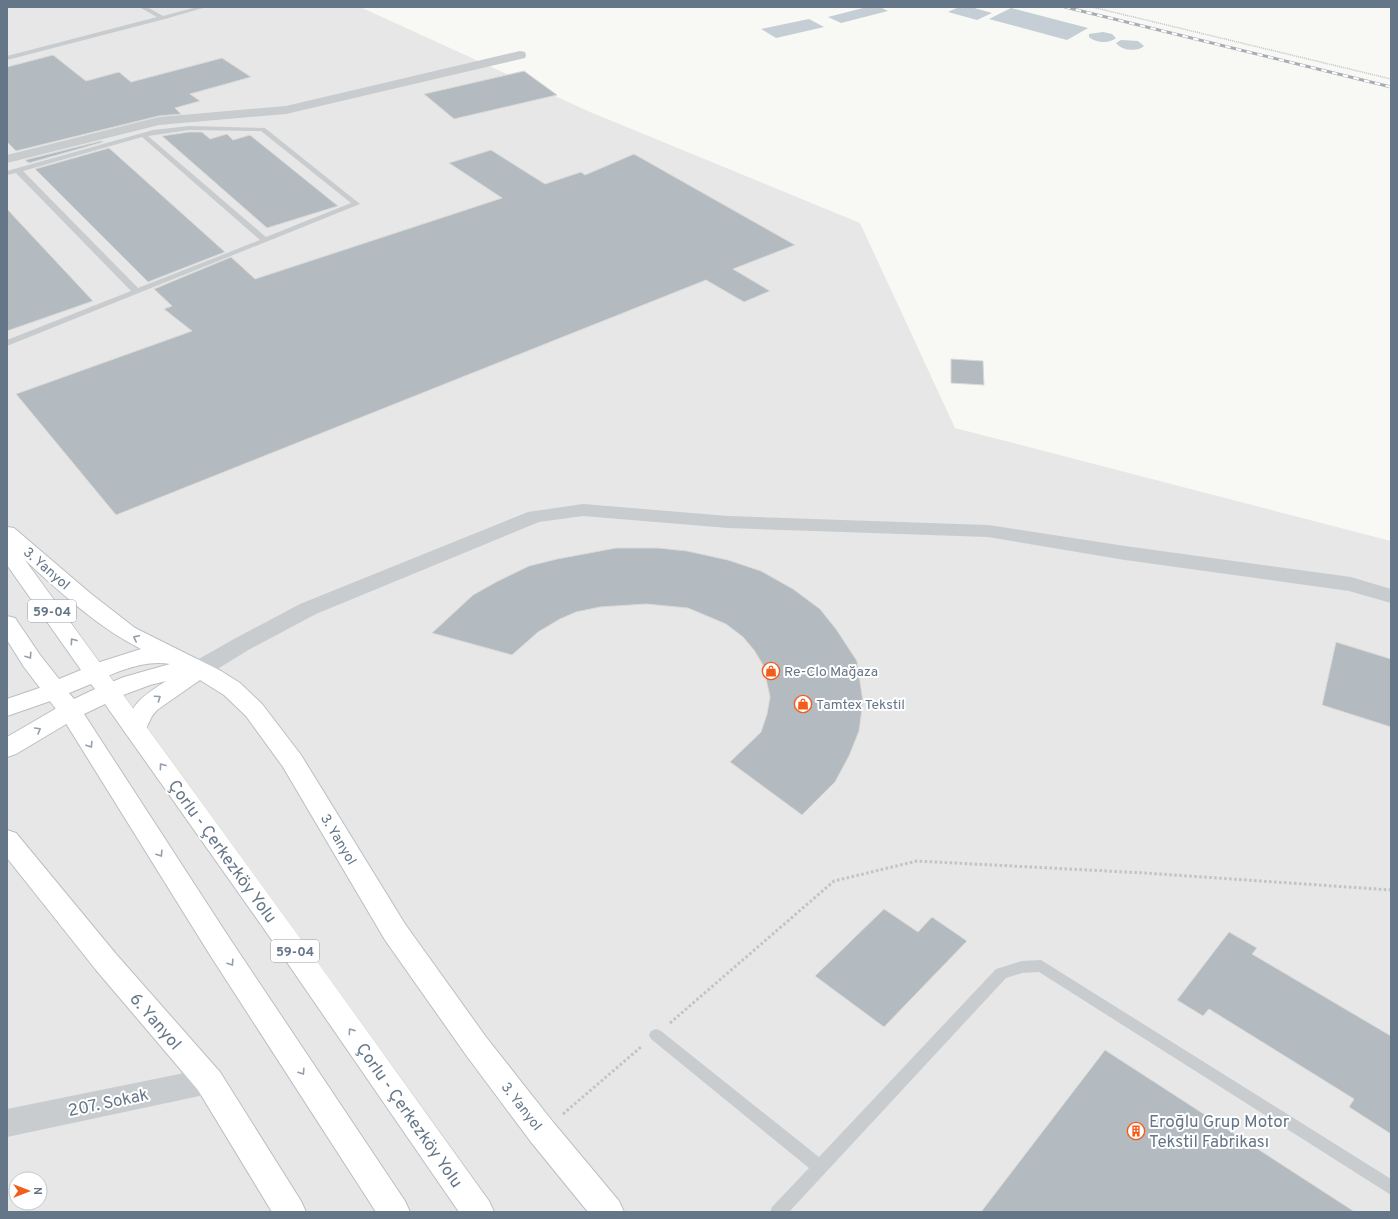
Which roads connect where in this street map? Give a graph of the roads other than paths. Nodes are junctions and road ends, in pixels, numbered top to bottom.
1 (142, 7) edge
2 (200, 8) dead end
3 (163, 18) junction
4 (520, 55) dead end
5 (7, 58) edge
6 (128, 134) junction
7 (143, 135) junction
8 (7, 160) edge
9 (18, 170) junction
10 (7, 173) edge
11 (265, 240) junction
12 (136, 292) junction
13 (7, 343) edge
14 (7, 533) edge
15 (7, 550) edge
16 (1391, 596) edge
17 (7, 623) edge
18 (170, 656) junction
19 (198, 670) junction
20 (103, 682) junction
21 (62, 701) junction
22 (7, 708) edge
23 (135, 729) junction
24 (7, 748) edge
25 (7, 840) edge
26 (656, 1035) road end
27 (209, 1082) junction
28 (7, 1123) edge
29 (820, 1167) junction
30 (1391, 1188) edge
31 (290, 1212) edge
32 (394, 1212) edge
33 (478, 1212) edge
34 (608, 1212) edge
35 (778, 1212) edge

1 - 3 lane
2 - 3 lane
3 - 5 lane
4 - 6 street
6 - 7 lane
6 - 8 street
6 - 9 lane
7 - 11 lane
7 - 11 lane
9 - 10 lane
9 - 12 lane
11 - 12 lane
12 - 13 lane
18 -> 14 main road, 3. Yanyol
20 -> 15 main road, Çorlu - Çerkezköy Yolu / 59-04
16 - 19 street
17 -> 21 main road, 59-04
18 - 19 main road, 3. Yanyol
18 - 20 main road
19 - 20 main road
23 -> 19 main road
19 - 34 main road, 3. Yanyol
20 - 21 main road
20 - 23 main road, Çorlu - Çerkezköy Yolu / 59-04
21 - 22 main road
24 -> 21 main road
21 -> 32 main road, 59-04
33 -> 23 main road, Çorlu - Çerkezköy Yolu / 59-04
25 - 27 main road, 6. Yanyol
26 - 29 lane
27 - 28 street, 207. Sokak
27 - 31 main road, 6. Yanyol
29 - 30 lane
29 - 35 lane

